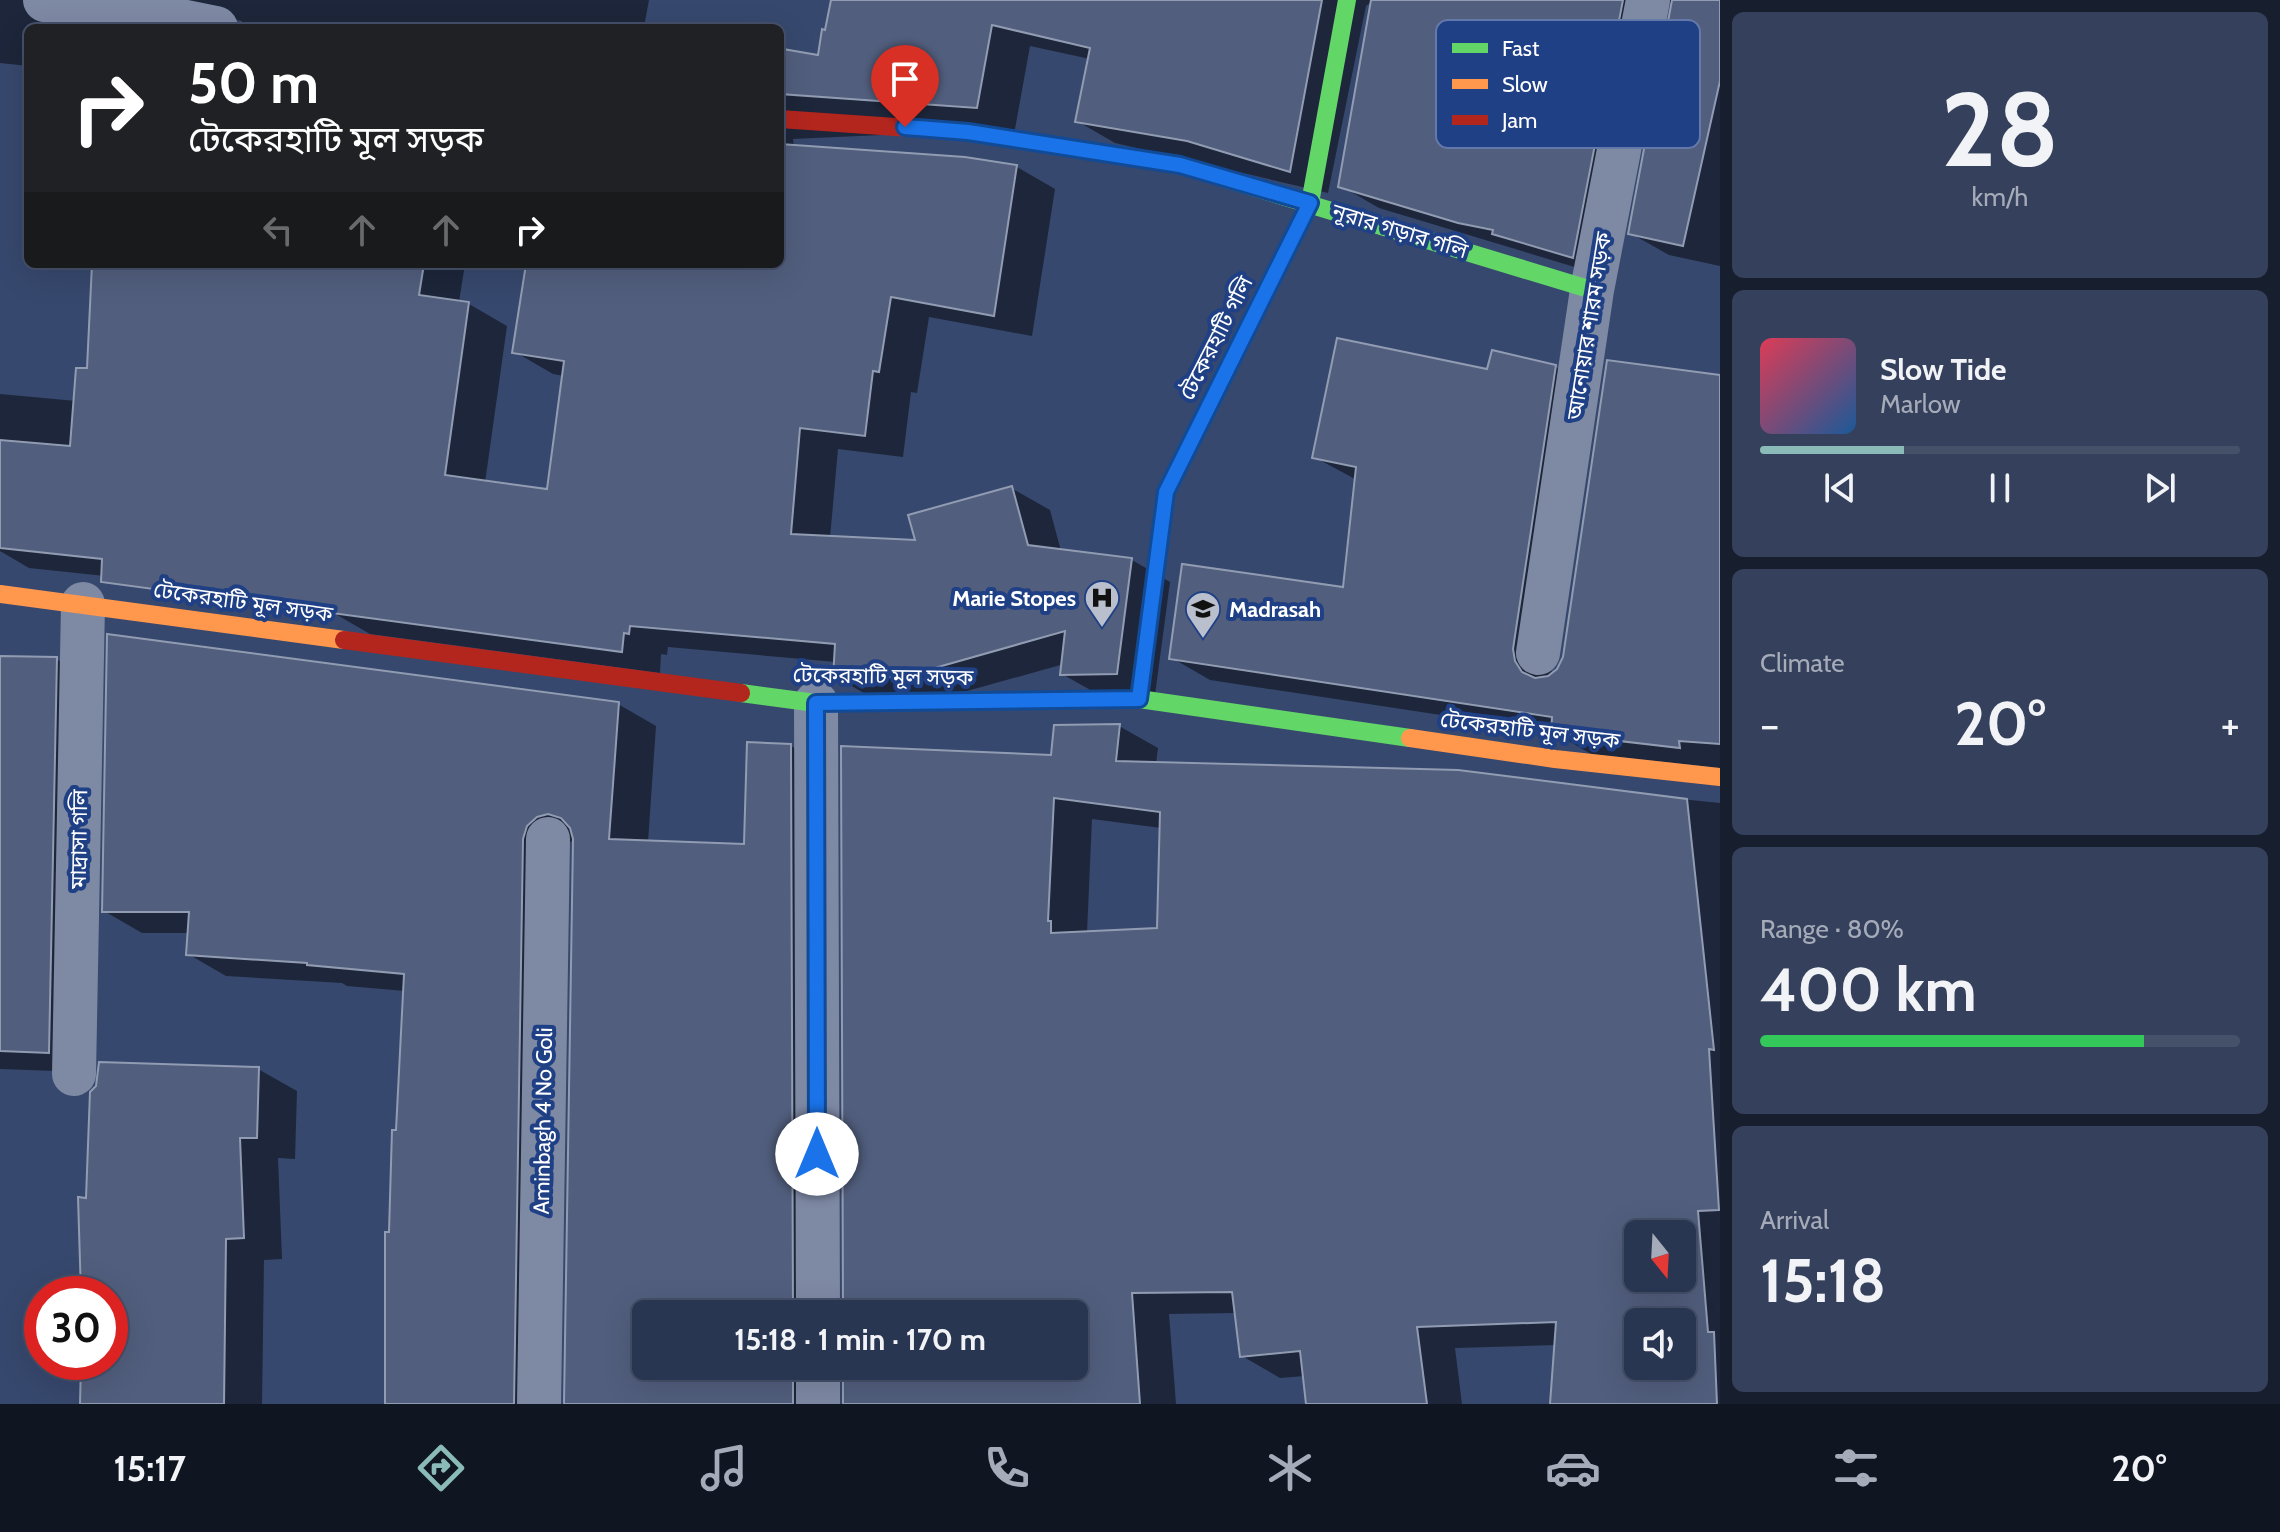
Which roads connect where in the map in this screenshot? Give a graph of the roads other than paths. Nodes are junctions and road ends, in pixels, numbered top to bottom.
1 (45, 0) edge
2 (1347, 0) edge
3 (1648, 0) edge
4 (1644, 20) edge
5 (196, 24) edge
6 (784, 119) edge
7 (1619, 148) edge
8 (1310, 203) junction
9 (1592, 290) junction
10 (0, 594) edge
11 (83, 604) junction
12 (1538, 653) dead end
13 (1139, 699) junction
14 (816, 703) junction
15 (1720, 777) edge
16 (548, 839) dead end
17 (74, 1074) dead end
18 (818, 1300) edge
19 (818, 1380) edge
20 (539, 1404) edge
21 (818, 1404) edge

1 - 5 street
2 - 8 street, টেকেরহাটি গলি
3 - 4 street, আনোয়ার শারম সড়ক
6 - 8 street, নূরার গড়ার গলি
7 - 9 street, আনোয়ার শারম সড়ক
8 - 9 street, নূরার গড়ার গলি
8 - 13 street, টেকেরহাটি গলি
9 - 12 street, আনোয়ার শারম সড়ক
10 - 11 street, টেকেরহাটি মূল সড়ক
11 - 14 street, টেকেরহাটি মূল সড়ক
11 - 17 street, মাদ্রাসা গলি
13 - 14 street, টেকেরহাটি মূল সড়ক
13 - 15 street, টেকেরহাটি মূল সড়ক
14 - 18 street
16 - 20 street, Aminbagh 4 No Goli
19 - 21 street

